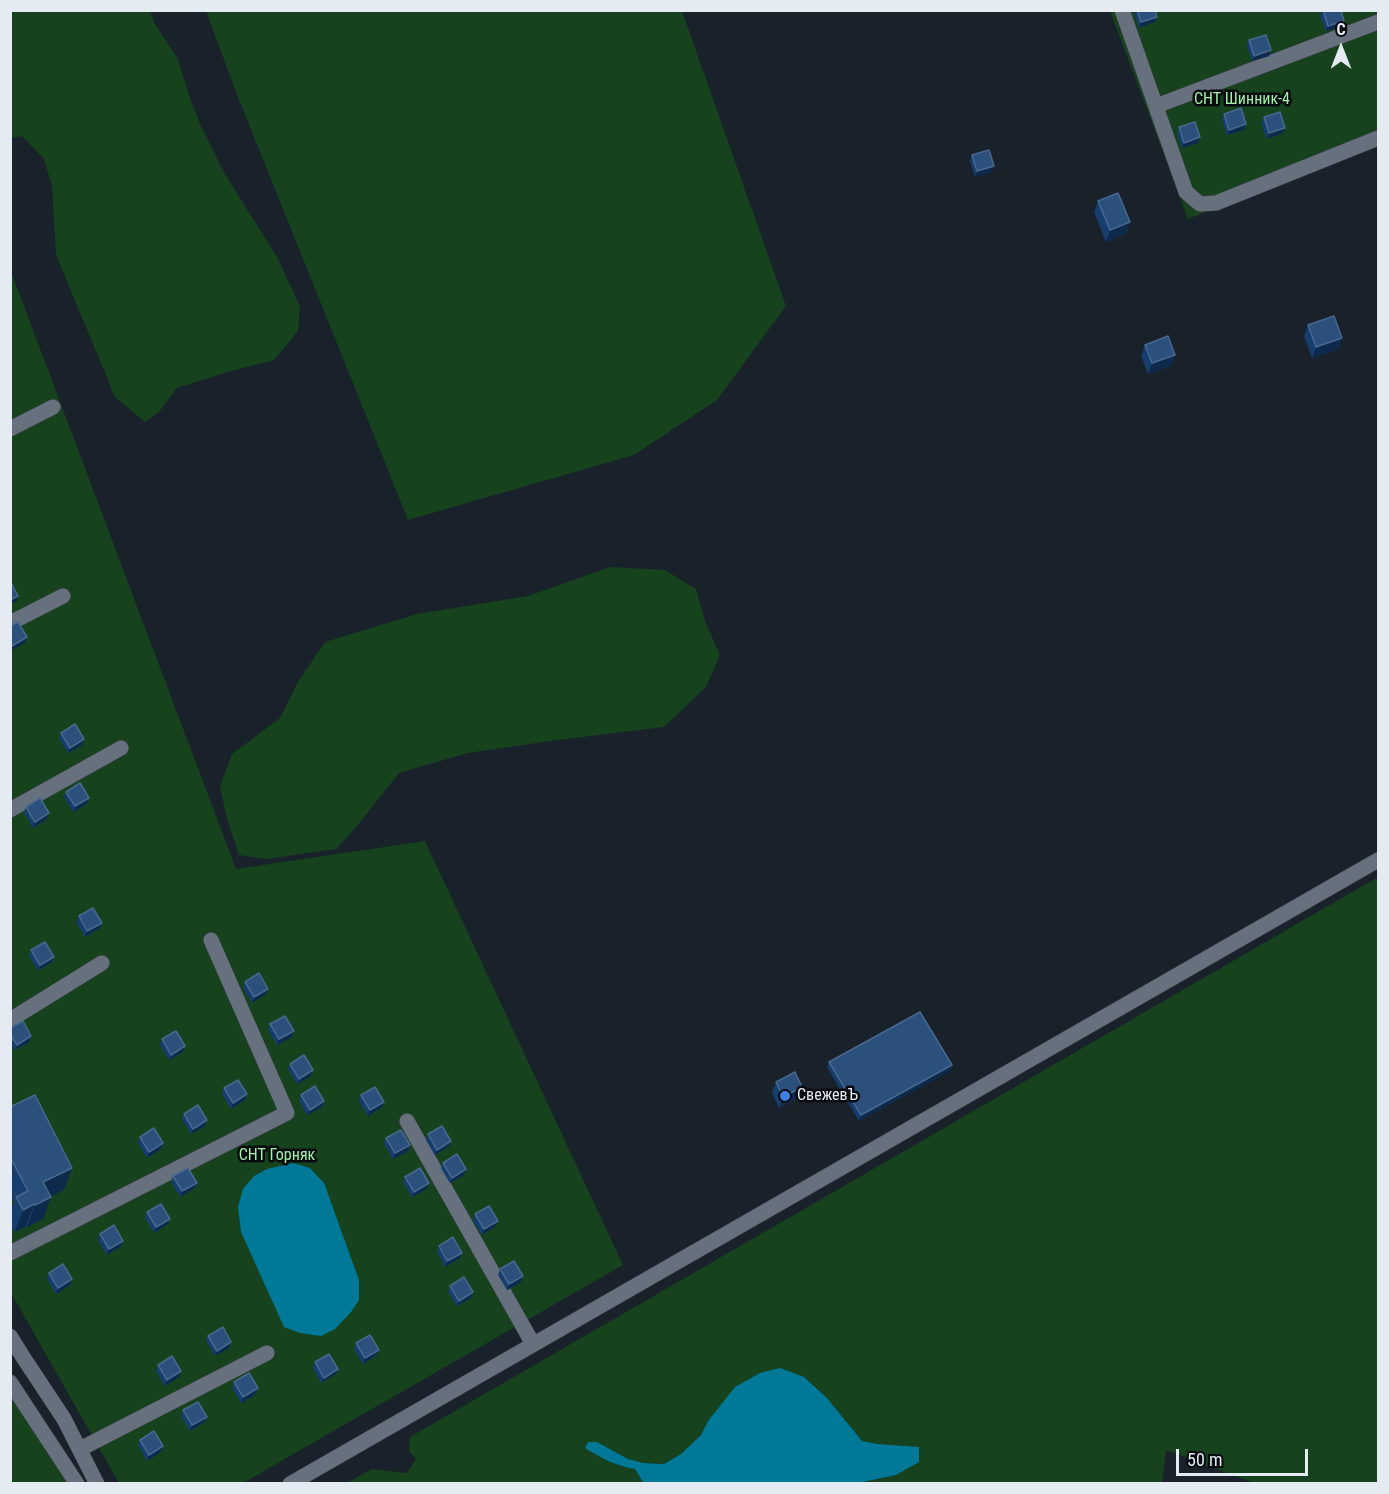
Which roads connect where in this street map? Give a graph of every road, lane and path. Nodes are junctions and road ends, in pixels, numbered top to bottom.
1 (1122, 10) edge
2 (1378, 22) edge
3 (1156, 106) junction
4 (1378, 138) edge
5 (53, 407) dead end
6 (10, 429) edge
7 (63, 596) dead end
8 (10, 624) edge
9 (121, 748) dead end
10 (10, 810) edge
11 (1378, 860) edge
12 (211, 940) dead end
13 (102, 963) dead end
14 (10, 1020) edge
15 (407, 1121) dead end
16 (10, 1253) edge
17 (10, 1336) edge
18 (533, 1344) junction
19 (267, 1353) dead end
20 (10, 1382) edge
21 (80, 1449) junction
22 (77, 1484) edge
23 (97, 1484) edge
24 (290, 1484) edge

1 - 3 street
2 - 3 street
3 - 4 street
5 - 6 street
7 - 8 street
9 - 10 street
11 - 18 street
12 - 16 street
13 - 14 street
15 - 18 street
17 - 21 street
18 - 24 street
19 - 21 street
20 - 22 street
21 - 23 street

